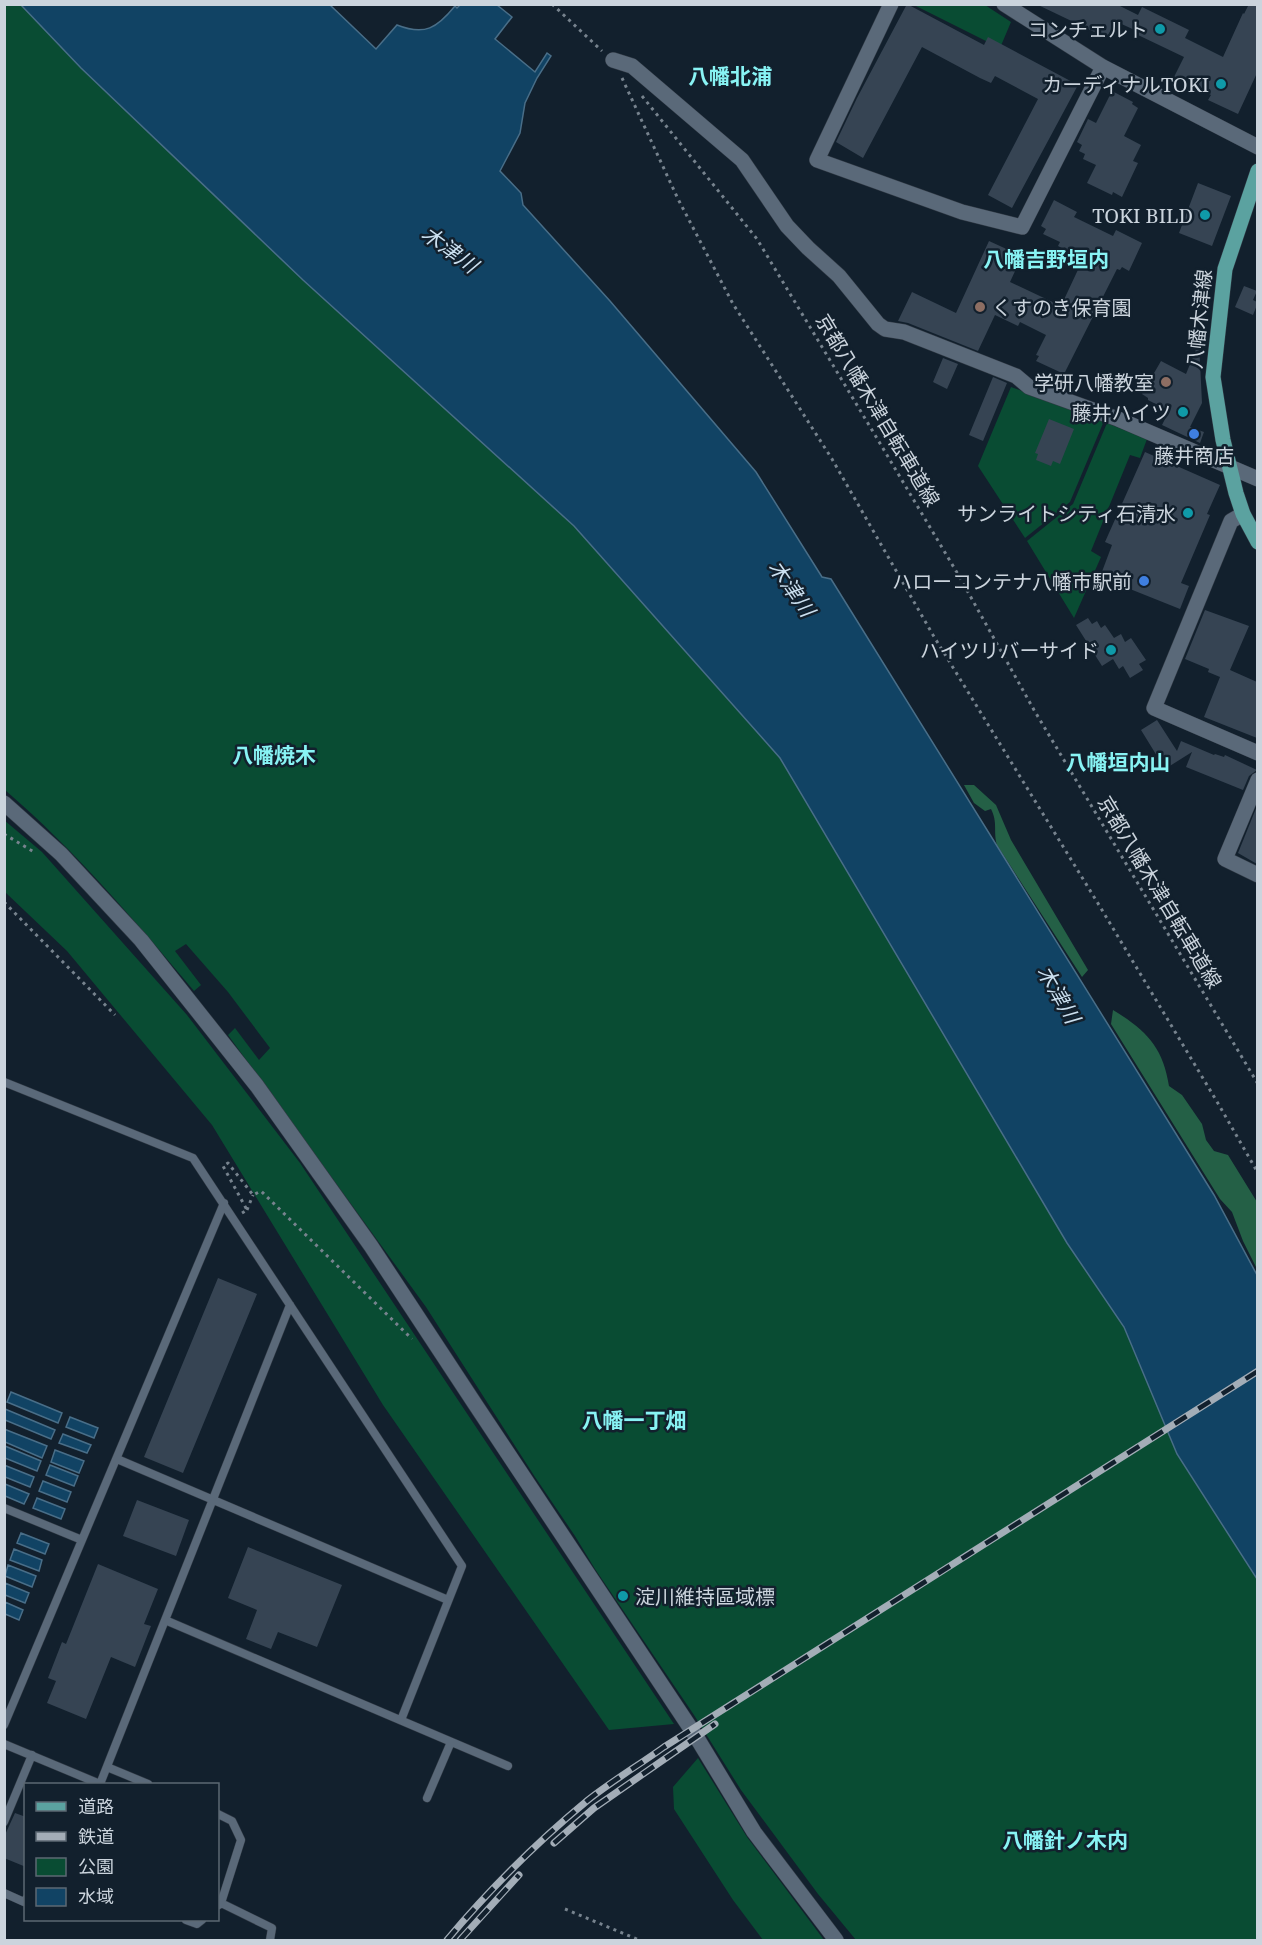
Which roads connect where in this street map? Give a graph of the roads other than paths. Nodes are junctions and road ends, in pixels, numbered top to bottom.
1 (891, 4) edge
2 (1004, 4) edge
3 (613, 60) road end
4 (1103, 67) junction
5 (1257, 147) edge
6 (1257, 171) edge
7 (1229, 468) junction
8 (1257, 479) edge
9 (1243, 514) junction
10 (1257, 542) edge
11 (1257, 753) edge
12 (1257, 780) edge
13 (4, 802) edge
14 (1257, 875) edge
15 (4, 1082) edge
16 (224, 1203) junction
17 (291, 1305) junction
18 (117, 1459) junction
19 (213, 1500) junction
20 (4, 1508) edge
21 (82, 1540) junction
22 (448, 1600) junction
23 (165, 1620) junction
24 (401, 1720) junction
25 (4, 1725) edge
26 (451, 1742) junction
27 (4, 1744) edge
28 (32, 1755) junction
29 (508, 1766) dead end
30 (107, 1767) junction
31 (98, 1783) edge
32 (100, 1783) edge
33 (143, 1783) edge
34 (427, 1798) dead end
35 (219, 1814) edge
36 (4, 1822) edge
37 (4, 1893) edge
38 (24, 1902) edge
39 (219, 1905) edge
40 (270, 1941) edge
41 (836, 1941) edge

1 - 4 street
2 - 4 street
3 - 7 street
4 - 5 street
6 - 7 main road, 八幡木津線
7 - 8 street
7 - 9 main road, 八幡木津線
9 - 10 main road, 八幡木津線
9 - 11 street
12 - 14 street
13 - 41 street
15 - 16 lane
16 - 17 lane
16 - 18 lane
17 - 19 lane
17 - 22 lane
18 - 19 lane
18 - 21 lane
19 - 22 lane
19 - 23 lane
20 - 21 lane
21 - 25 lane
22 - 24 lane
23 - 24 lane
23 - 30 lane
24 - 26 lane
26 - 29 lane
26 - 34 lane
27 - 28 lane
28 - 31 lane
28 - 36 lane
30 - 32 lane
30 - 33 lane
35 - 39 lane
37 - 38 lane
39 - 40 lane

